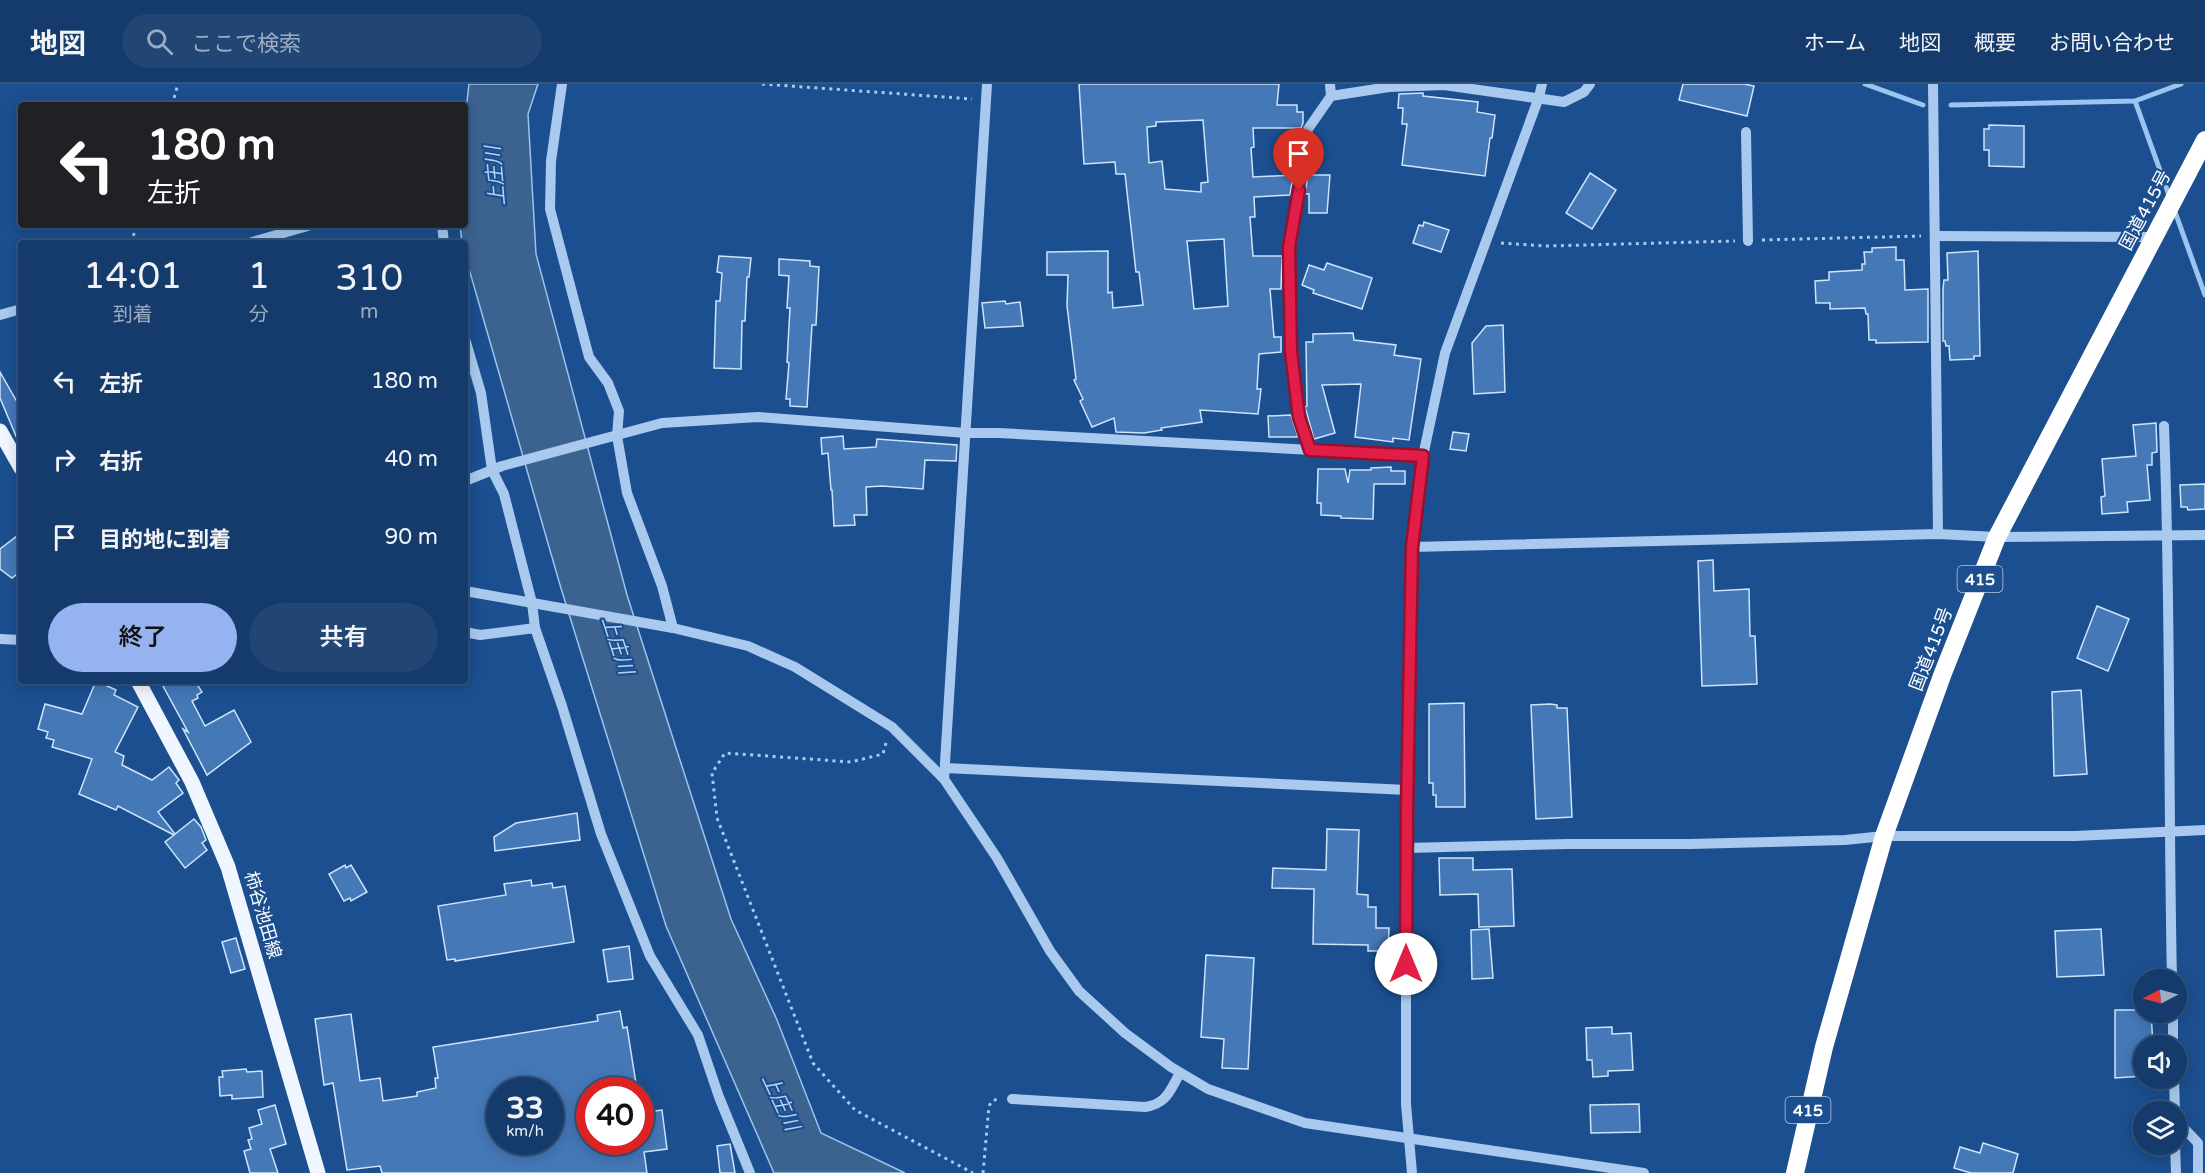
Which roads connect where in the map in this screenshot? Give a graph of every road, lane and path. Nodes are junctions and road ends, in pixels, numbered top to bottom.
1 (178, 84) edge
2 (562, 84) edge
3 (762, 84) edge
4 (987, 84) edge
5 (1330, 84) edge
6 (1542, 84) edge
7 (1590, 84) edge
8 (1933, 84) edge
9 (1331, 96) junction
10 (1539, 97) junction
11 (986, 100) junction
12 (173, 102) edge
13 (1746, 132) dead end
14 (2205, 140) edge
15 (301, 228) edge
16 (1936, 236) junction
17 (2154, 237) junction
18 (259, 240) edge
19 (1748, 241) junction
20 (1485, 242) junction
21 (18, 310) edge
22 (0, 315) edge
23 (468, 349) edge
24 (2164, 426) dead end
25 (0, 431) edge
26 (966, 433) junction
27 (617, 436) junction
28 (1310, 450) junction
29 (1423, 456) junction
30 (18, 463) edge
31 (497, 468) junction
32 (468, 480) edge
33 (1938, 534) junction
34 (2205, 535) edge
35 (2168, 536) junction
36 (1997, 537) junction
37 (1412, 547) junction
38 (468, 592) edge
39 (532, 603) junction
40 (535, 628) junction
41 (673, 628) junction
42 (468, 633) edge
43 (0, 639) edge
44 (18, 640) edge
45 (140, 684) edge
46 (892, 727) junction
47 (944, 773) junction
48 (1407, 790) junction
49 (2169, 830) junction
50 (2205, 830) edge
51 (1884, 836) junction
52 (1406, 848) junction
53 (2172, 969) edge
54 (1180, 1073) junction
55 (1012, 1099) joint
56 (2187, 1132) edge
57 (1408, 1137) junction
58 (2175, 1155) edge
59 (1575, 1168) edge
60 (318, 1173) edge
61 (750, 1173) edge
62 (973, 1173) edge
63 (983, 1173) edge
64 (1412, 1173) edge
65 (1644, 1173) edge
66 (1795, 1173) edge
67 (2176, 1173) edge
68 (2198, 1173) edge

1 - 12 path
2 - 27 street
3 - 11 path
4 - 11 street
5 - 9 street
6 - 10 street
7 - 10 street
8 - 16 street
9 - 10 street
9 - 28 street
10 - 20 street
11 - 26 street
13 - 19 street
14 - 17 highway, 国道415号 / 415
15 - 18 street
16 - 17 street
16 - 19 path
16 - 33 street
17 - 36 highway, 国道415号 / 415
19 - 20 path
20 - 29 street
21 - 22 street
23 - 31 street
24 - 35 street
25 - 30 main road
26 - 27 street
26 - 28 street
26 - 47 street
27 - 31 street
27 - 41 street
28 - 29 street
29 - 37 street
31 - 32 street
31 - 39 street
33 - 36 street
33 - 37 street
34 - 35 street
35 - 36 street
35 - 49 street
36 - 51 highway, 国道415号 / 415
37 - 48 street
38 - 39 street
39 - 40 street
39 - 41 street
40 - 42 street
40 - 61 street
41 - 46 street
43 - 44 street
45 - 60 main road, 柿谷池田線
46 - 47 street
46 - 62 path
47 - 48 street
47 - 54 street
48 - 52 street
49 - 50 street
49 - 51 street
49 - 53 street
51 - 52 street
51 - 66 highway, 国道415号 / 415
52 - 57 street
54 - 55 street
54 - 57 street
55 - 63 path
56 - 68 street
57 - 59 street
57 - 64 street
58 - 67 street
59 - 65 street

